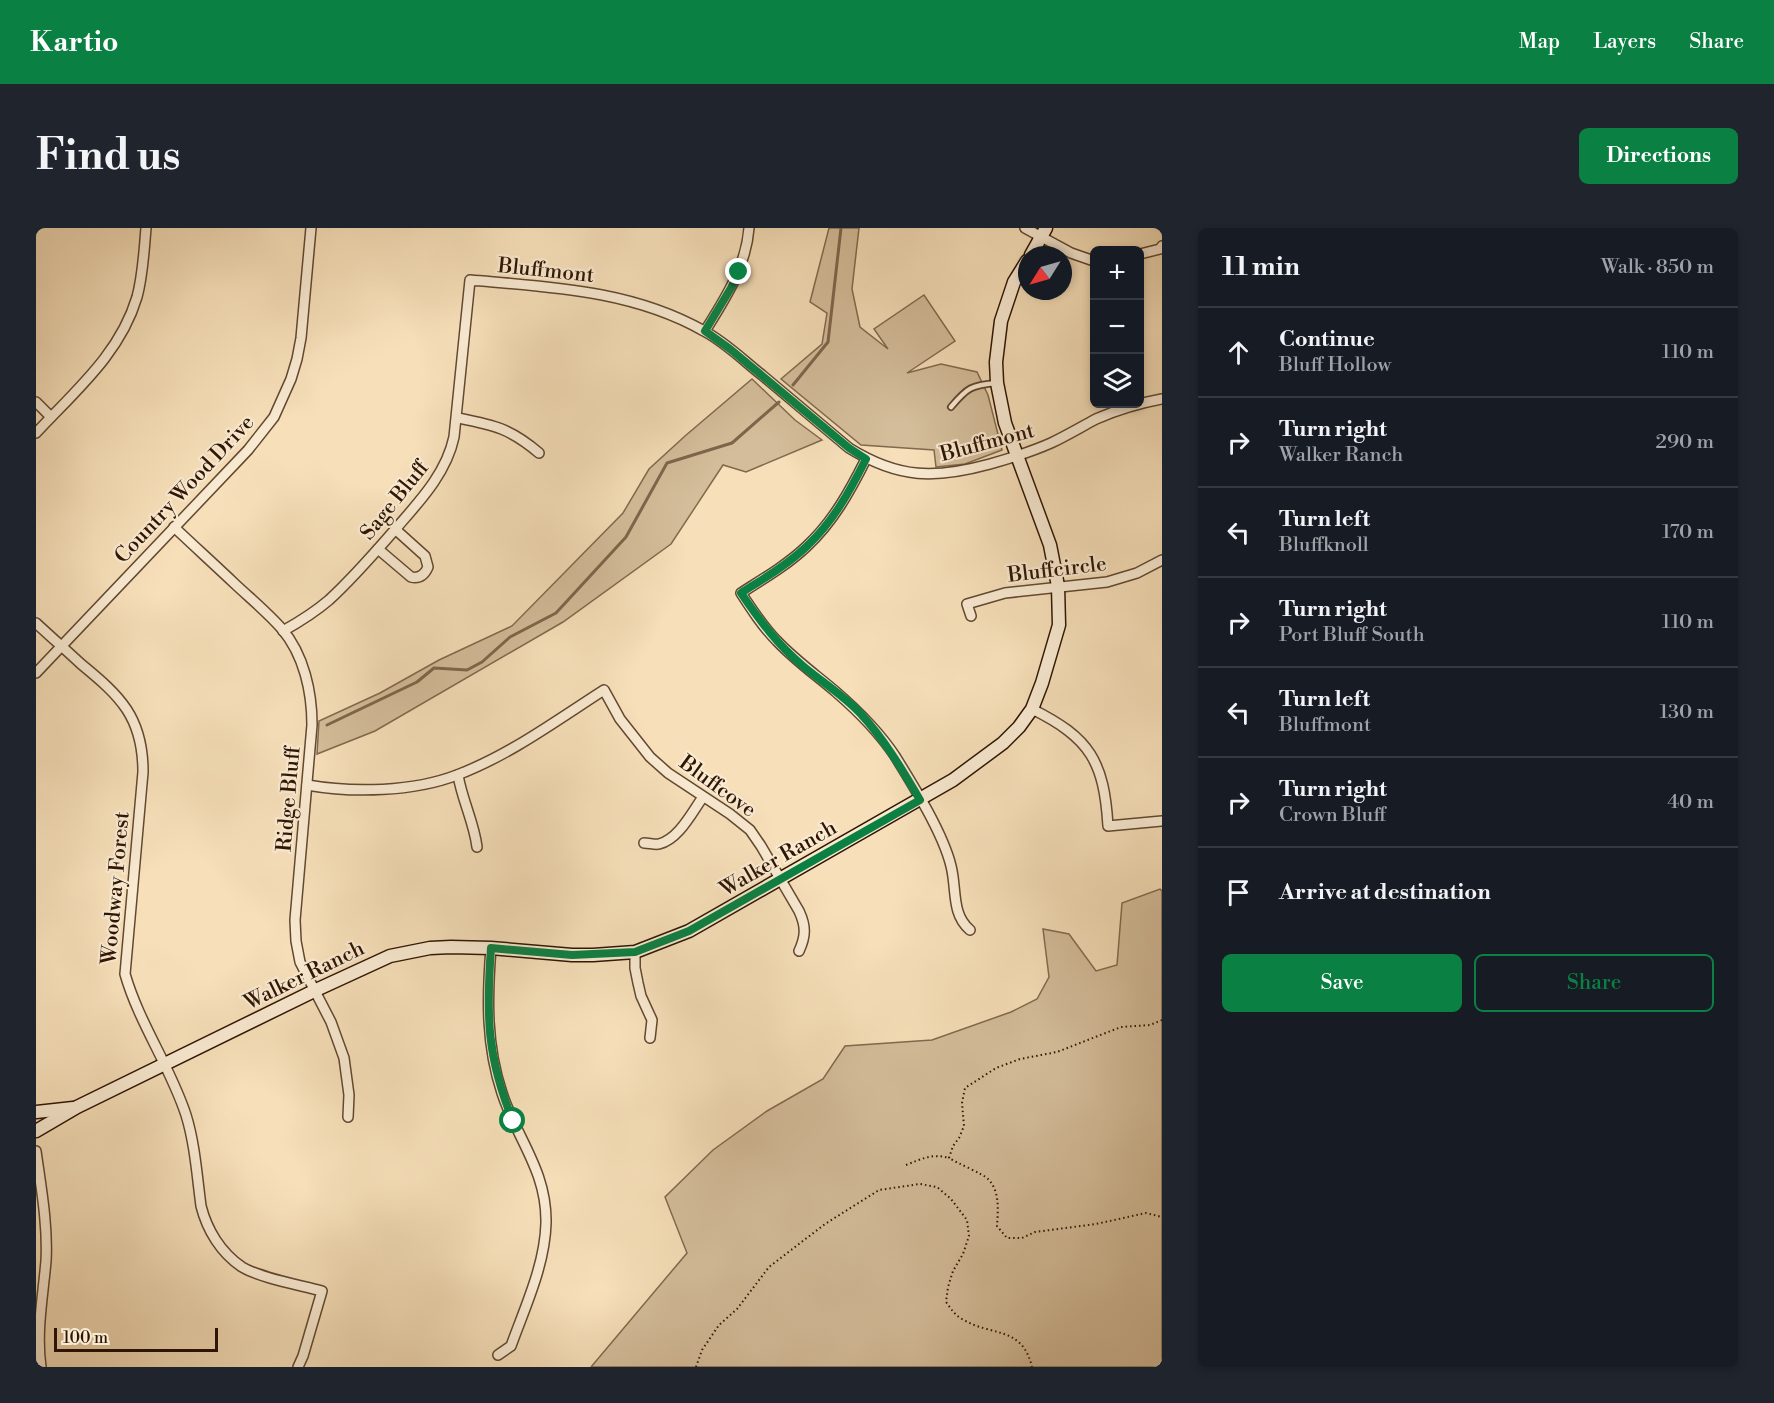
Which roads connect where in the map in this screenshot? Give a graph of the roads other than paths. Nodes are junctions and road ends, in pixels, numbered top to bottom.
1 (146, 228) edge
2 (310, 228) edge
3 (749, 228) edge
4 (1025, 228) edge
5 (1044, 232) edge
6 (1035, 246) edge
7 (1162, 246) edge
8 (1144, 253) edge
9 (1090, 259) edge
10 (1018, 276) edge
11 (470, 280) joint
12 (705, 331) junction
13 (997, 383) junction
14 (1162, 399) edge
15 (36, 402) edge
16 (951, 407) dead end
17 (51, 417) junction
18 (458, 418) junction
19 (36, 433) edge
20 (538, 453) dead end
21 (1018, 456) junction
22 (866, 459) junction
23 (174, 527) junction
24 (395, 529) junction
25 (378, 549) junction
26 (1162, 560) edge
27 (1058, 586) junction
28 (971, 616) dead end
29 (36, 623) edge
30 (284, 631) junction
31 (61, 647) junction
32 (36, 673) edge
33 (1032, 709) junction
34 (458, 775) junction
35 (307, 785) junction
36 (703, 797) junction
37 (920, 800) junction
38 (1162, 821) edge
39 (645, 843) dead end
40 (477, 847) dead end
41 (780, 879) junction
42 (970, 930) dead end
43 (491, 948) junction
44 (800, 951) dead end
45 (635, 952) junction
46 (315, 990) junction
47 (650, 1038) dead end
48 (166, 1065) junction
49 (77, 1107) junction
50 (36, 1112) edge
51 (348, 1117) dead end
52 (36, 1131) edge
53 (36, 1151) edge
54 (498, 1355) dead end
55 (41, 1367) edge
56 (298, 1367) edge

1 - 17 street
2 - 23 street, Country Wood Drive
3 - 12 street
4 - 5 street
5 - 6 street
5 - 9 street
7 - 8 street
10 - 13 street, Walker Ranch
11 - 12 street, Bluffmont
11 - 18 street, Sage Bluff
12 - 22 street, Bluffmont
13 - 16 lane
13 - 21 street, Walker Ranch
14 - 21 street, Bluffmont
15 - 17 street
17 - 19 street
18 - 20 street
18 - 24 street, Sage Bluff
21 - 22 street, Bluffmont
21 - 27 street, Walker Ranch
22 - 37 street
23 - 30 street, Ridge Bluff
23 - 31 street, Country Wood Drive
24 - 25 street, Sage Bluff
24 - 25 street
25 - 30 street, Sage Bluff
26 - 27 street, Bluffcircle
27 - 28 street, Bluffcircle
27 - 33 street, Walker Ranch
29 - 31 street, Woodway Forest
30 - 35 street, Ridge Bluff
31 - 32 street, Country Wood Drive
31 - 48 street, Woodway Forest
33 - 37 street, Walker Ranch
33 - 38 street
34 - 35 street
34 - 36 street, Bluffcove
34 - 40 street
35 - 46 street, Ridge Bluff
36 - 39 street
36 - 41 street, Bluffcove
37 - 41 street, Walker Ranch
37 - 42 street
41 - 44 street, Bluffcove
41 - 45 street, Walker Ranch
43 - 45 street, Walker Ranch
43 - 46 street, Walker Ranch
43 - 54 street
45 - 47 street
46 - 48 street, Walker Ranch
46 - 51 street, Ridge Bluff
48 - 49 street, Walker Ranch
48 - 56 street, Woodway Forest
49 - 50 street, Walker Ranch
49 - 52 street, Walker Ranch
53 - 55 street

